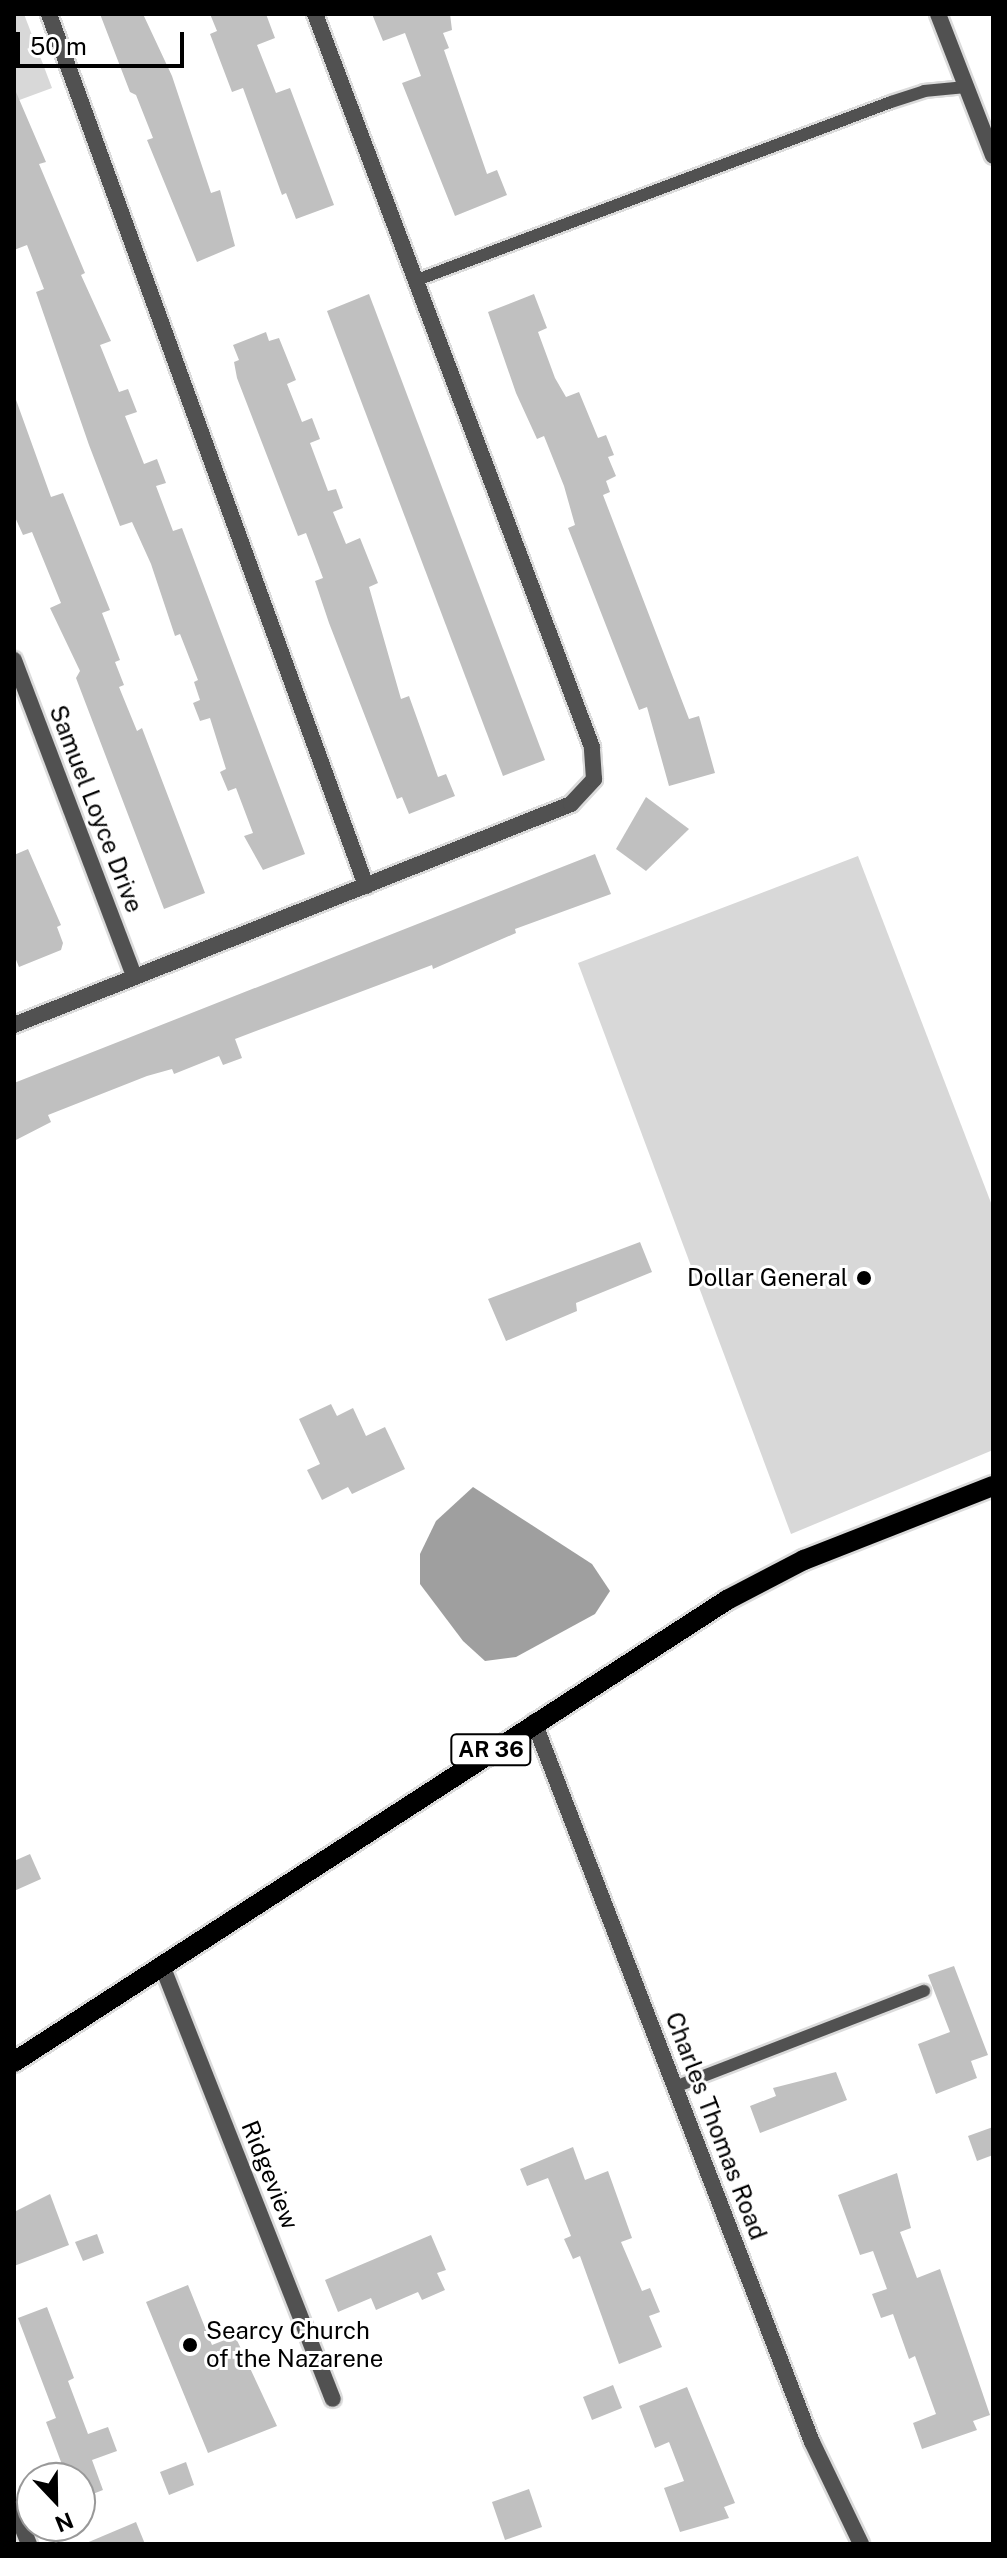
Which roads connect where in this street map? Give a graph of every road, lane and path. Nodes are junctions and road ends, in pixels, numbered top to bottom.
1 (49, 14) edge
2 (315, 14) edge
3 (938, 14) edge
4 (966, 87) junction
5 (993, 156) edge
6 (417, 280) junction
7 (14, 660) edge
8 (366, 886) junction
9 (134, 976) junction
10 (14, 1025) edge
11 (993, 1486) edge
12 (534, 1722) junction
13 (163, 1968) junction
14 (924, 1991) dead end
15 (14, 2062) edge
16 (675, 2087) junction
17 (333, 2399) dead end
18 (14, 2507) edge
19 (29, 2544) edge
20 (861, 2544) edge

1 - 8 street
2 - 6 street
3 - 4 street
4 - 5 street
4 - 6 lane
6 - 8 street
7 - 9 street, Samuel Loyce Drive
8 - 9 street
9 - 10 street
11 - 12 main road, AR 36
12 - 13 main road, AR 36
12 - 16 street, Charles Thomas Road
13 - 15 main road, AR 36
13 - 17 street, Ridgeview
14 - 16 lane
16 - 20 street, Charles Thomas Road
18 - 19 street

